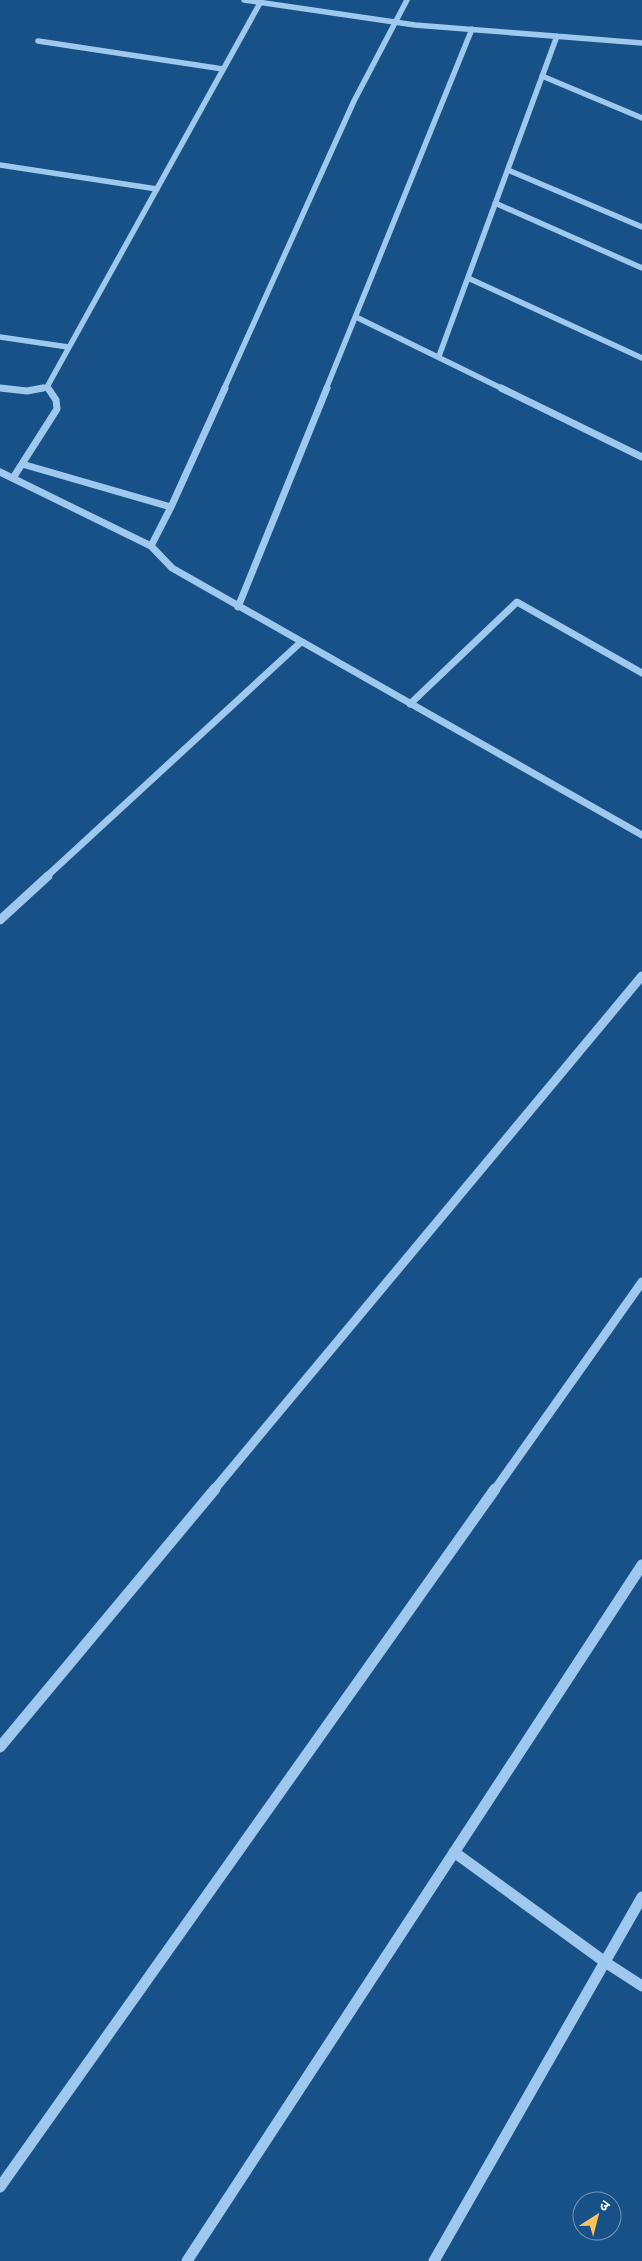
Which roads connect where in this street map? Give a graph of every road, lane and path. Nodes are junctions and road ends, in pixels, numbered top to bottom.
1 (244, 0) edge
2 (407, 0) edge
3 (260, 3) junction
4 (394, 21) junction
5 (472, 29) junction
6 (557, 36) junction
7 (38, 41) dead end
8 (642, 44) edge
9 (223, 69) junction
10 (542, 76) junction
11 (642, 118) edge
12 (0, 165) edge
13 (508, 170) junction
14 (157, 189) junction
15 (495, 203) junction
16 (642, 227) edge
17 (642, 268) edge
18 (468, 278) junction
19 (356, 317) junction
20 (0, 337) edge
21 (68, 348) junction
22 (439, 356) junction
23 (642, 358) edge
24 (47, 387) junction
25 (0, 388) edge
26 (642, 457) edge
27 (22, 464) junction
28 (0, 472) edge
29 (13, 478) junction
30 (171, 507) junction
31 (151, 546) junction
32 (238, 607) junction
33 (301, 642) junction
34 (642, 673) edge
35 (410, 704) junction
36 (642, 835) edge
37 (0, 920) edge
38 (642, 976) edge
39 (642, 1282) edge
40 (642, 1565) edge
41 (0, 1747) edge
42 (454, 1852) junction
43 (642, 1897) edge
44 (605, 1962) junction
45 (642, 1986) edge
46 (0, 2187) edge
47 (187, 2261) edge
48 (434, 2261) edge

1 - 3 street
2 - 4 street
3 - 4 street
3 - 9 street
4 - 5 street
4 - 30 street
5 - 6 street
5 - 19 street
6 - 8 street
6 - 10 street
7 - 9 street
9 - 14 street
10 - 11 street
10 - 13 street
12 - 14 street
13 - 15 street
13 - 16 street
14 - 21 street
15 - 17 street
15 - 18 street
18 - 22 street
18 - 23 street
19 - 22 street
19 - 32 street
20 - 21 street
21 - 24 street
22 - 26 street
24 - 25 street
24 - 27 street
27 - 29 street
27 - 30 street
28 - 29 street
29 - 31 street
30 - 31 street
31 - 32 street
32 - 33 street
33 - 35 street
33 - 37 street
34 - 35 street
35 - 36 street
38 - 41 street
39 - 46 street
40 - 42 street
42 - 44 street
42 - 47 street
43 - 44 street
44 - 45 street
44 - 48 street

